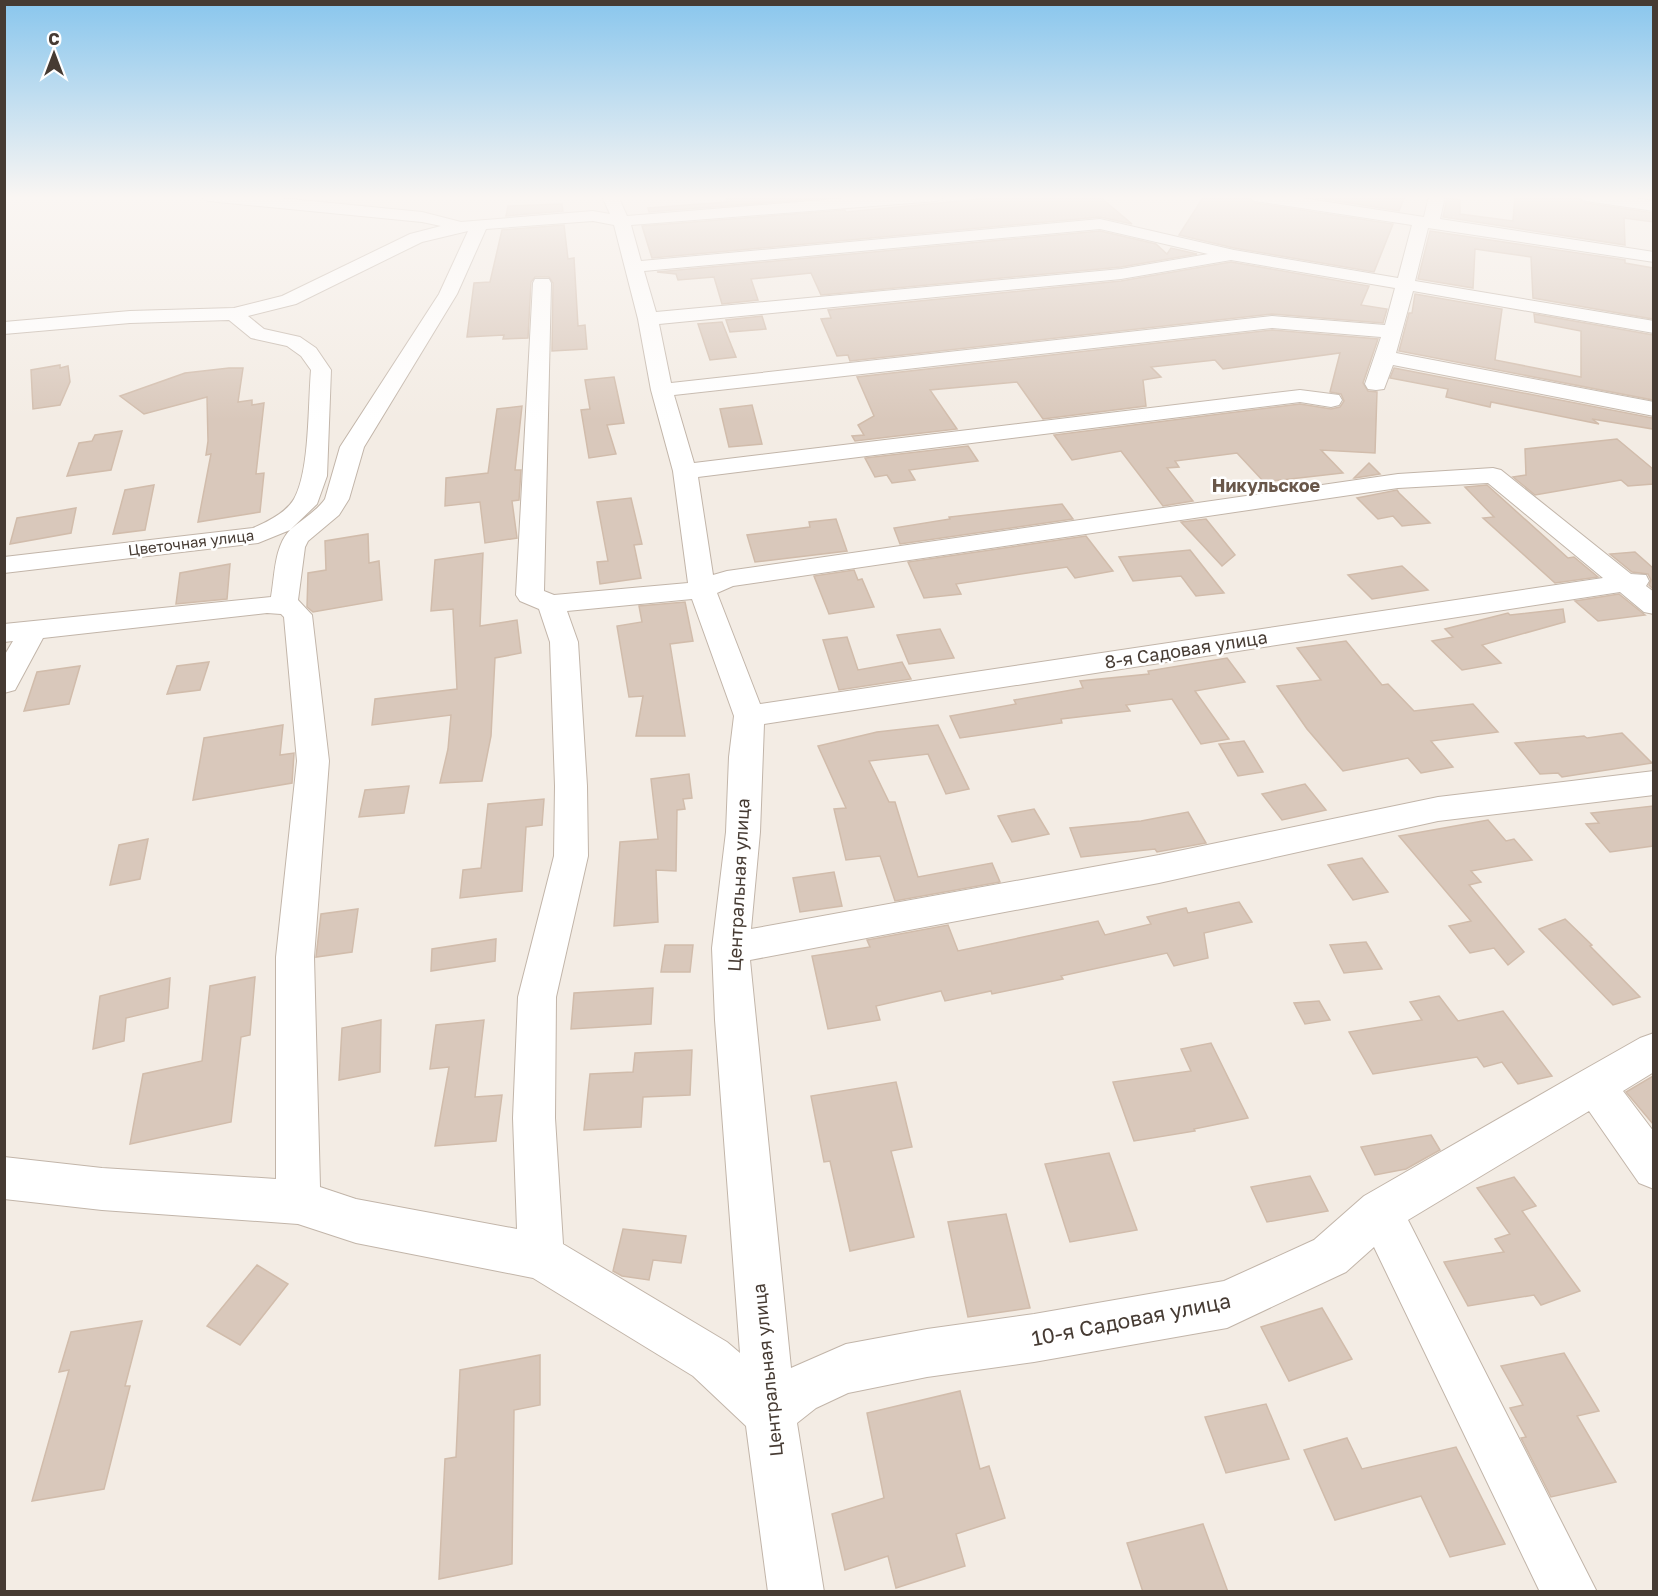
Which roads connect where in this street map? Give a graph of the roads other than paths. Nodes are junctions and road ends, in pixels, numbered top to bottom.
1 (349, 270) edge
2 (456, 270) edge
3 (633, 270) edge
4 (1146, 270) edge
5 (1330, 270) edge
6 (1410, 270) edge
7 (542, 283) dead end
8 (1407, 283) junction
9 (234, 314) junction
10 (648, 319) junction
11 (1653, 327) edge
12 (4, 328) edge
13 (1394, 332) junction
14 (1385, 357) junction
15 (1376, 384) dead end
16 (662, 390) junction
17 (1331, 400) dead end
18 (1653, 409) edge
19 (685, 471) junction
20 (4, 565) edge
21 (1653, 579) edge
22 (1624, 582) junction
23 (702, 590) junction
24 (551, 604) junction
25 (284, 606) junction
26 (1653, 606) edge
27 (19, 631) edge
28 (4, 683) edge
29 (748, 716) junction
30 (1653, 783) edge
31 (731, 948) junction
32 (1653, 1051) edge
33 (1595, 1085) junction
34 (1653, 1168) edge
35 (4, 1178) edge
36 (298, 1202) junction
37 (1380, 1212) junction
38 (541, 1257) junction
39 (770, 1413) junction
40 (796, 1592) edge
41 (1569, 1592) edge

1 - 9 street
2 - 25 street
3 - 10 street, Центральная улица
4 - 10 street
5 - 8 street
6 - 8 street
7 - 24 street
8 - 11 street
8 - 13 street
9 - 12 street
9 - 20 street, Цветочная улица
10 - 16 street, Центральная улица
13 - 14 street
13 - 16 street
14 - 15 street
14 - 18 street
16 - 19 street, Центральная улица
17 - 19 street
19 - 23 street, Центральная улица
21 - 22 street, 8-я Садовая улица
22 - 23 street
22 - 26 street
22 - 29 street, 8-я Садовая улица
23 - 24 street
23 - 29 street, Центральная улица
24 - 38 street
25 - 27 street
25 - 36 street
27 - 28 street
29 - 31 street, Центральная улица
30 - 31 street
31 - 39 street, Центральная улица
32 - 33 street, 10-я Садовая улица
33 - 34 street
33 - 37 street, 10-я Садовая улица
35 - 36 street
36 - 38 street
37 - 39 street, 10-я Садовая улица
37 - 41 street
38 - 39 street
39 - 40 street, Центральная улица

